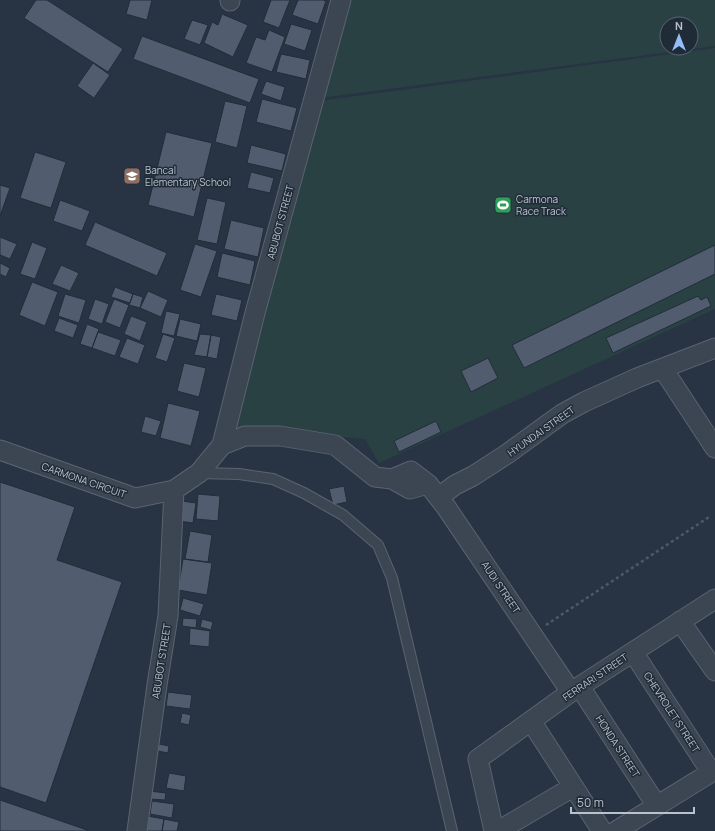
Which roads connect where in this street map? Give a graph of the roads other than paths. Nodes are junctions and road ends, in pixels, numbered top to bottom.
1 (341, 0) edge
2 (715, 348) edge
3 (663, 369) junction
4 (222, 445) junction
5 (715, 448) edge
6 (0, 450) edge
7 (199, 473) junction
8 (174, 490) junction
9 (434, 491) junction
10 (715, 599) edge
11 (680, 621) junction
12 (633, 652) junction
13 (715, 672) edge
14 (575, 690) junction
15 (531, 721) junction
16 (713, 771) edge
17 (573, 787) junction
18 (657, 806) junction
19 (137, 831) edge
20 (452, 831) edge
21 (494, 831) edge
22 (498, 831) edge
23 (602, 831) edge
24 (616, 831) edge

1 - 4 street, ABUBOT STREET
2 - 3 street, HYUNDAI STREET
3 - 5 street
3 - 9 street, HYUNDAI STREET
4 - 7 street, CARMONA CIRCUIT
4 - 9 street, AUDI STREET
6 - 8 street, CARMONA CIRCUIT
7 - 8 street, CARMONA CIRCUIT
7 - 20 lane
8 - 19 street, ABUBOT STREET
9 - 14 street, AUDI STREET
10 - 11 street, FERRARI STREET
11 - 12 street, FERRARI STREET
11 - 13 street
12 - 14 street, FERRARI STREET
12 - 16 street, CHEVROLET STREET
14 - 15 street, FERRARI STREET
14 - 18 street, HONDA STREET
15 - 17 street
15 - 21 street, FERRARI STREET
16 - 18 street
17 - 22 street
17 - 23 street
18 - 24 street

